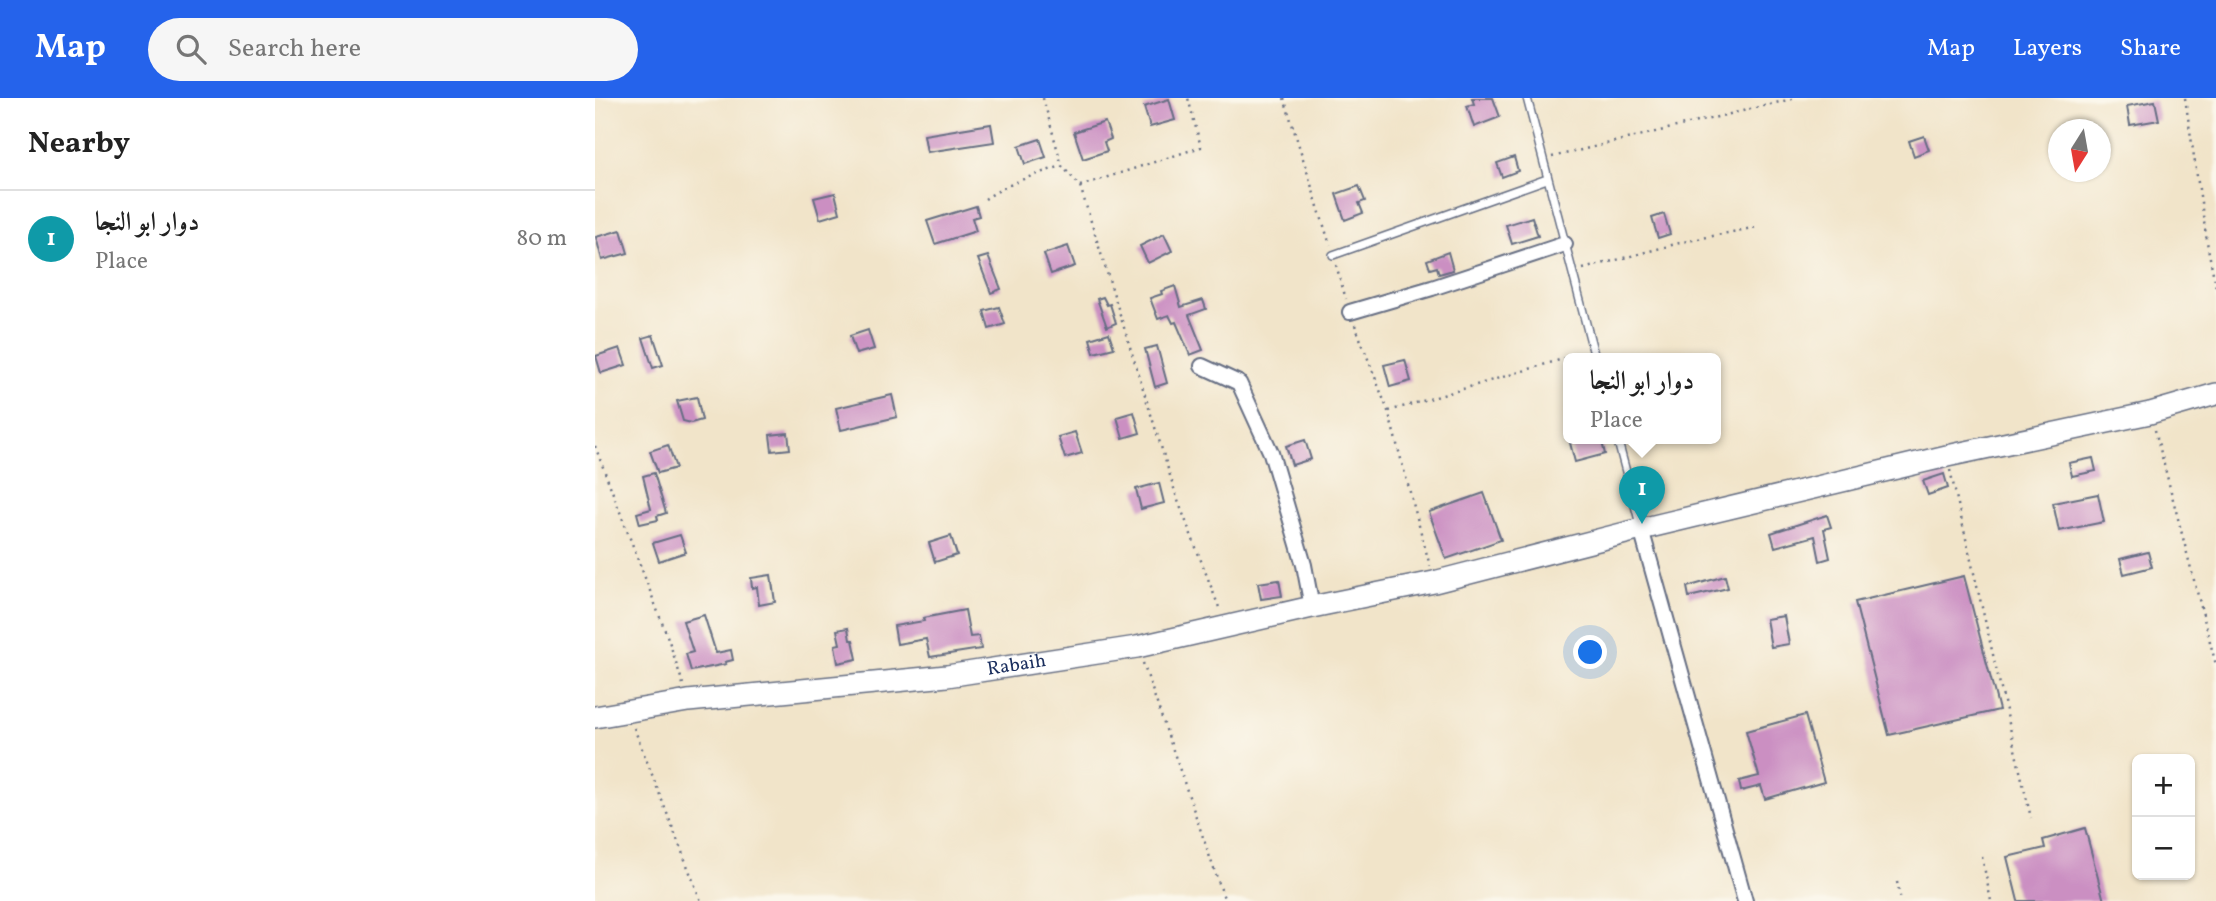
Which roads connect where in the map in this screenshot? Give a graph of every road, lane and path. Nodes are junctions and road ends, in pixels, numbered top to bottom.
1 (1043, 98) edge
2 (1188, 98) edge
3 (1284, 98) edge
4 (1527, 98) edge
5 (1797, 98) edge
6 (2185, 98) edge
7 (1542, 160) junction
8 (1062, 166) junction
9 (1548, 179) junction
10 (1080, 186) junction
11 (985, 199) dead end
12 (1756, 227) dead end
13 (1565, 244) junction
14 (1333, 255) junction
15 (1573, 272) junction
16 (2216, 288) edge
17 (1350, 312) junction
18 (1594, 353) edge
19 (1563, 363) edge
20 (1202, 366) dead end
21 (2216, 394) edge
22 (1388, 411) junction
23 (2150, 413) junction
24 (1619, 444) edge
25 (595, 446) edge
26 (1947, 456) junction
27 (1641, 529) junction
28 (1434, 582) junction
29 (1312, 607) junction
30 (1226, 626) junction
31 (1137, 647) junction
32 (2216, 665) edge
33 (688, 701) junction
34 (627, 712) junction
35 (595, 717) edge
36 (2031, 818) dead end
37 (1982, 857) dead end
38 (1896, 882) dead end
39 (701, 901) edge
40 (1225, 901) edge
41 (1745, 901) edge
42 (1902, 901) edge
43 (1991, 901) edge

1 - 8 path
2 - 10 path
3 - 14 path
4 - 7 lane
5 - 7 path
6 - 16 path
7 - 9 lane
8 - 10 path
8 - 11 path
9 - 13 lane
9 - 14 lane
10 - 30 path
12 - 15 path
13 - 15 lane
13 - 17 street
14 - 17 path
15 - 18 lane
17 - 22 path
19 - 22 path
20 - 29 street
21 - 23 street, Rabaih
22 - 28 path
23 - 26 street, Rabaih
23 - 32 path
24 - 27 lane
25 - 33 path
26 - 27 street, Rabaih
26 - 36 path
27 - 28 street, Rabaih
27 - 41 street
28 - 29 street, Rabaih
29 - 30 street, Rabaih
30 - 31 street, Rabaih
31 - 33 street, Rabaih
31 - 40 path
33 - 34 street, Rabaih
34 - 35 street, Rabaih
34 - 39 path
37 - 43 path
38 - 42 path

